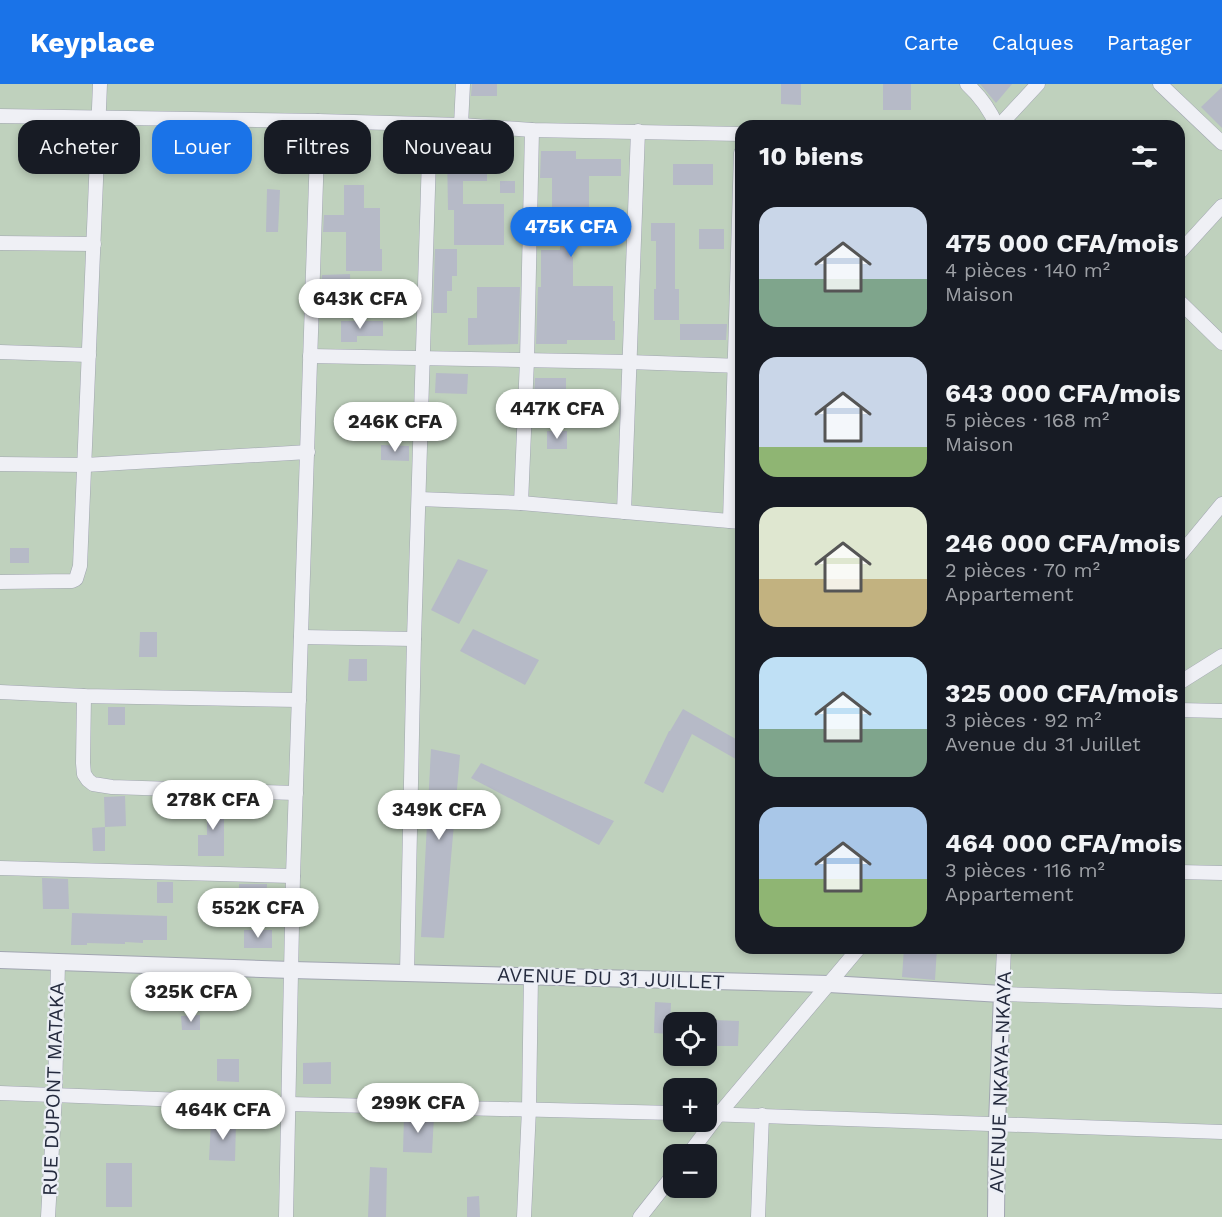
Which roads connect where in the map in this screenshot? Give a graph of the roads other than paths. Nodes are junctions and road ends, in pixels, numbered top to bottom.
1 (100, 84) edge
2 (463, 84) edge
3 (967, 84) edge
4 (1038, 84) edge
5 (1160, 84) edge
6 (0, 116) edge
7 (100, 116) junction
8 (274, 120) edge
9 (461, 120) edge
10 (994, 120) edge
11 (1004, 120) edge
12 (514, 128) edge
13 (532, 130) junction
14 (639, 131) junction
15 (735, 134) edge
16 (1222, 143) edge
17 (316, 174) edge
18 (429, 174) edge
19 (1222, 206) edge
20 (0, 243) edge
21 (94, 244) junction
22 (1185, 247) edge
23 (1185, 307) edge
24 (1222, 342) edge
25 (0, 352) edge
26 (89, 355) junction
27 (310, 356) junction
28 (423, 357) junction
29 (527, 360) junction
30 (629, 362) junction
31 (735, 366) edge
32 (308, 452) junction
33 (0, 464) edge
34 (85, 465) junction
35 (419, 499) junction
36 (521, 503) junction
37 (1222, 504) edge
38 (624, 512) junction
39 (735, 522) edge
40 (1185, 549) edge
41 (0, 582) edge
42 (301, 637) junction
43 (414, 639) junction
44 (1222, 656) edge
45 (1185, 679) edge
46 (0, 692) edge
47 (84, 696) junction
48 (299, 700) junction
49 (1185, 710) edge
50 (1222, 711) edge
51 (296, 793) junction
52 (0, 868) edge
53 (1185, 872) edge
54 (1222, 873) edge
55 (293, 876) junction
56 (854, 954) edge
57 (1004, 954) edge
58 (0, 960) edge
59 (58, 962) junction
60 (292, 970) junction
61 (407, 973) junction
62 (531, 976) junction
63 (829, 984) junction
64 (1002, 994) junction
65 (1222, 1001) edge
66 (0, 1093) edge
67 (55, 1095) junction
68 (289, 1104) junction
69 (529, 1109) junction
70 (717, 1110) edge
71 (663, 1113) edge
72 (717, 1114) edge
73 (762, 1115) junction
74 (997, 1124) junction
75 (1222, 1132) edge
76 (663, 1188) edge
77 (48, 1217) edge
78 (286, 1217) edge
79 (524, 1217) edge
80 (640, 1217) edge
81 (758, 1217) edge
82 (996, 1217) edge

1 - 7 street
2 - 9 street
3 - 10 street
4 - 11 street
5 - 16 street
6 - 7 street
7 - 8 street
7 - 21 street
12 - 13 street
13 - 14 street
13 - 29 street
14 - 15 street
14 - 30 street
17 - 27 street
18 - 28 street
19 - 22 street
20 - 21 street
21 - 26 street
23 - 24 street
25 - 26 street
26 - 34 street
27 - 28 street
27 - 32 street
28 - 29 street
28 - 35 street
29 - 30 street
29 - 36 street
30 - 31 street
30 - 38 street
32 - 34 street
32 - 42 street
33 - 34 street
34 - 41 street
35 - 36 street
35 - 43 street
36 - 38 street
37 - 40 street
38 - 39 street
42 - 43 street
42 - 48 street
43 - 61 street
44 - 45 street
46 - 47 street
47 - 48 street
47 - 51 street
48 - 51 street
49 - 50 street
51 - 55 street
52 - 55 street
53 - 54 street
55 - 60 street
56 - 63 street
57 - 64 street, AVENUE NKAYA-NKAYA
58 - 59 street, AVENUE DU 31 JUILLET
59 - 60 street, AVENUE DU 31 JUILLET
59 - 67 street, RUE DUPONT MATAKA
60 - 61 street, AVENUE DU 31 JUILLET
60 - 68 street
61 - 62 street, AVENUE DU 31 JUILLET
62 - 63 street, AVENUE DU 31 JUILLET
62 - 69 street
63 - 64 street, AVENUE DU 31 JUILLET
63 - 70 street
64 - 65 street, AVENUE DU 31 JUILLET
64 - 74 street, AVENUE NKAYA-NKAYA
66 - 67 street
67 - 68 street
67 - 77 street, RUE DUPONT MATAKA
68 - 69 street
68 - 78 street
69 - 71 street
69 - 79 street
72 - 73 street
73 - 74 street
73 - 81 street
74 - 75 street
74 - 82 street, AVENUE NKAYA-NKAYA
76 - 80 street

